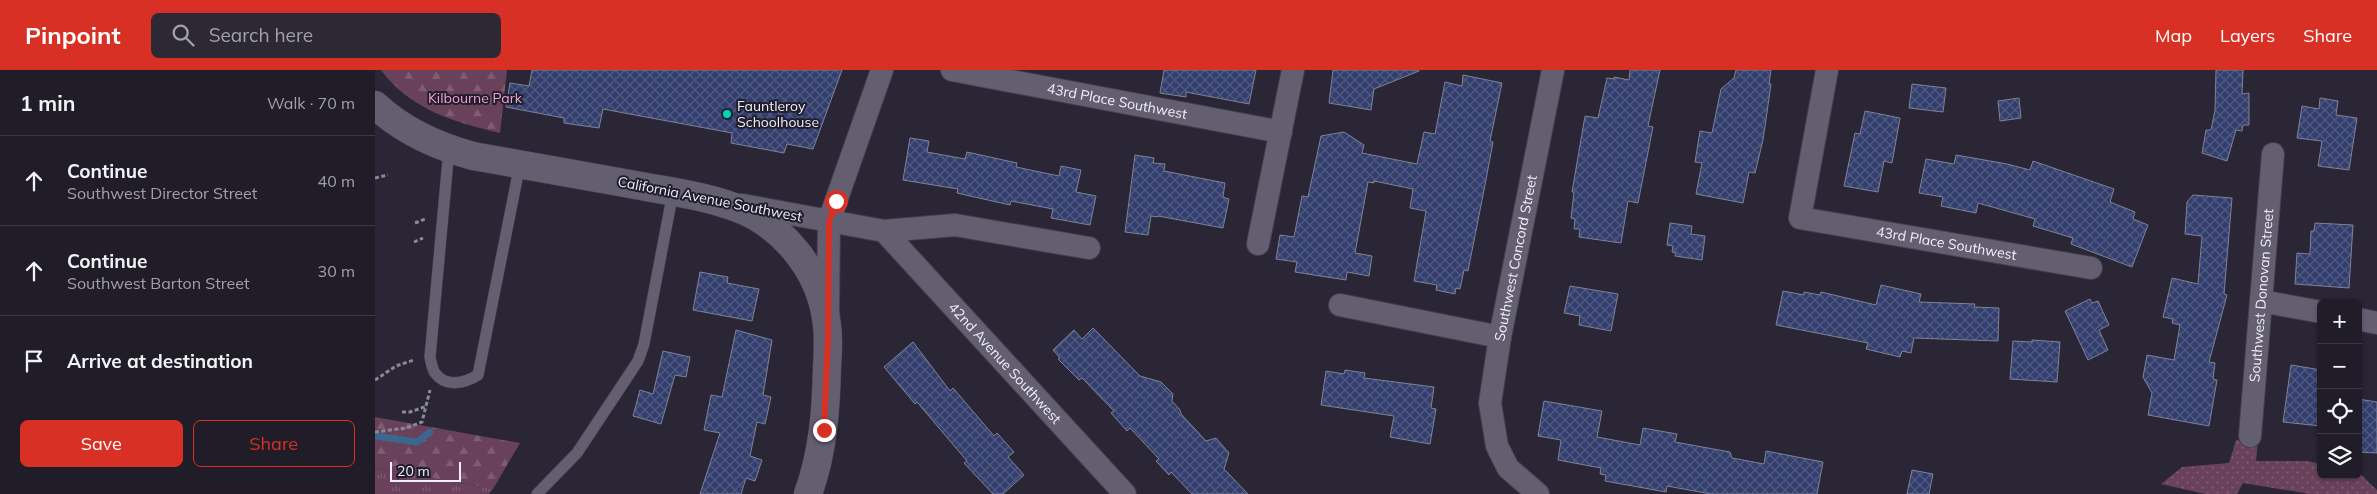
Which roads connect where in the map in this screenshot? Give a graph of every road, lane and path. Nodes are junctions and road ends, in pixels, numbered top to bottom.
1 (882, 70) edge
2 (953, 70) edge
3 (1293, 70) edge
4 (1553, 70) edge
5 (1827, 70) edge
6 (375, 105) edge
7 (1281, 132) junction
8 (449, 150) junction
9 (2273, 154) dead end
10 (519, 164) junction
11 (388, 175) dead end
12 (375, 178) edge
13 (673, 192) junction
14 (700, 197) junction
15 (829, 222) junction
16 (884, 231) junction
17 (1257, 244) dead end
18 (1089, 248) dead end
19 (2091, 268) dead end
20 (2261, 301) junction
21 (1340, 305) dead end
22 (2317, 311) edge
23 (2362, 320) edge
24 (2377, 323) edge
25 (828, 337) junction
26 (1500, 337) junction
27 (430, 357) junction
28 (435, 373) junction
29 (375, 380) edge
30 (427, 406) junction
31 (402, 412) dead end
32 (375, 432) edge
33 (2251, 436) dead end
34 (537, 494) edge
35 (808, 494) edge
36 (1125, 494) edge
37 (1538, 494) edge

1 - 15 street
2 - 7 street, 43rd Place Southwest
3 - 7 street
4 - 26 street, Southwest Concord Street
5 - 19 street, 43rd Place Southwest
6 - 8 street, California Avenue Southwest
7 - 17 street
8 - 10 street, California Avenue Southwest
8 - 27 lane
9 - 20 street, Southwest Donovan Street
10 - 13 street, California Avenue Southwest
10 - 28 lane
11 - 12 path
13 - 14 street, California Avenue Southwest
13 - 34 lane
14 - 15 street, California Avenue Southwest
14 - 25 street
15 - 16 street, California Avenue Southwest
15 - 25 street
16 - 18 street, California Avenue Southwest
16 - 36 street, 42nd Avenue Southwest
20 - 22 street
20 - 33 street, Southwest Donovan Street
21 - 26 street
23 - 24 street
25 - 35 street
26 - 37 street, Southwest Concord Street
27 - 28 lane
27 - 29 path
28 - 30 path
30 - 31 path
30 - 32 path

